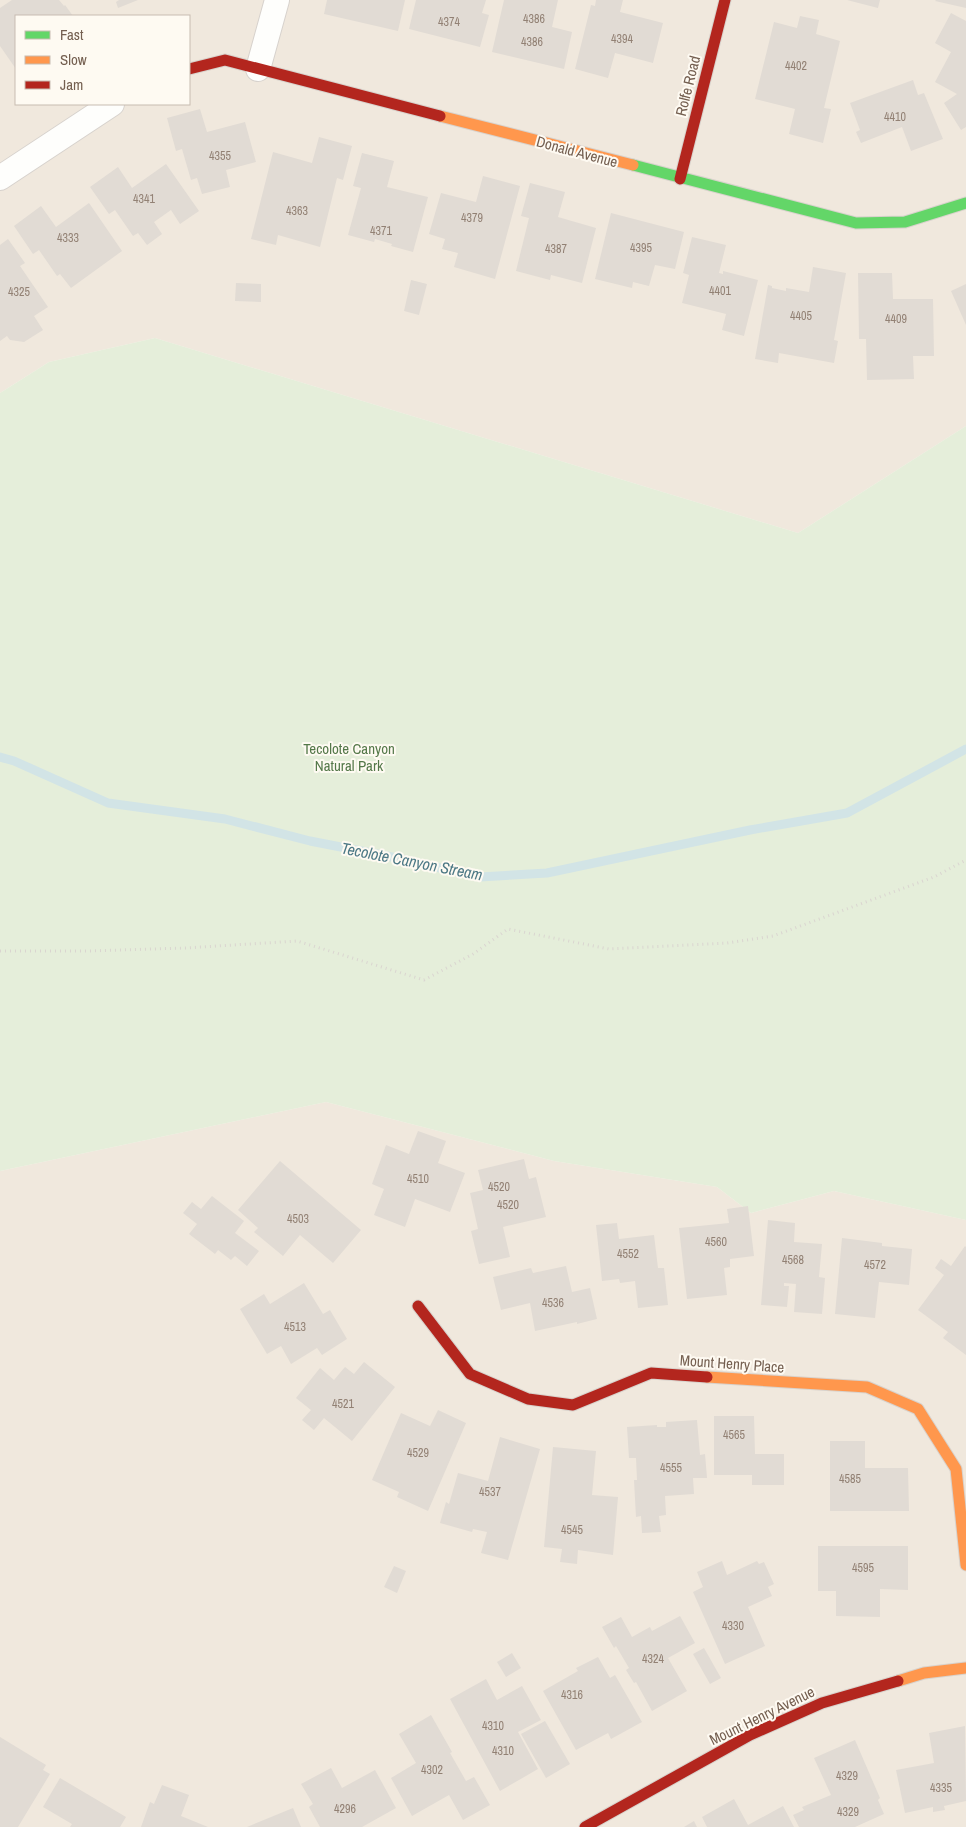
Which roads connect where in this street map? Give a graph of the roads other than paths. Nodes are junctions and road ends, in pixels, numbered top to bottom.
1 (277, 0) edge
2 (725, 0) edge
3 (258, 68) junction
4 (190, 69) edge
5 (110, 105) edge
6 (0, 178) edge
7 (680, 179) junction
8 (966, 203) edge
9 (418, 1306) dead end
10 (966, 1565) edge
11 (966, 1668) edge
12 (585, 1827) edge

1 - 3 street
2 - 7 street, Rolfe Road
3 - 4 street, Donald Avenue
3 - 7 street, Donald Avenue
5 - 6 street
7 - 8 street, Donald Avenue
9 - 10 street, Mount Henry Place
11 - 12 street, Mount Henry Avenue

